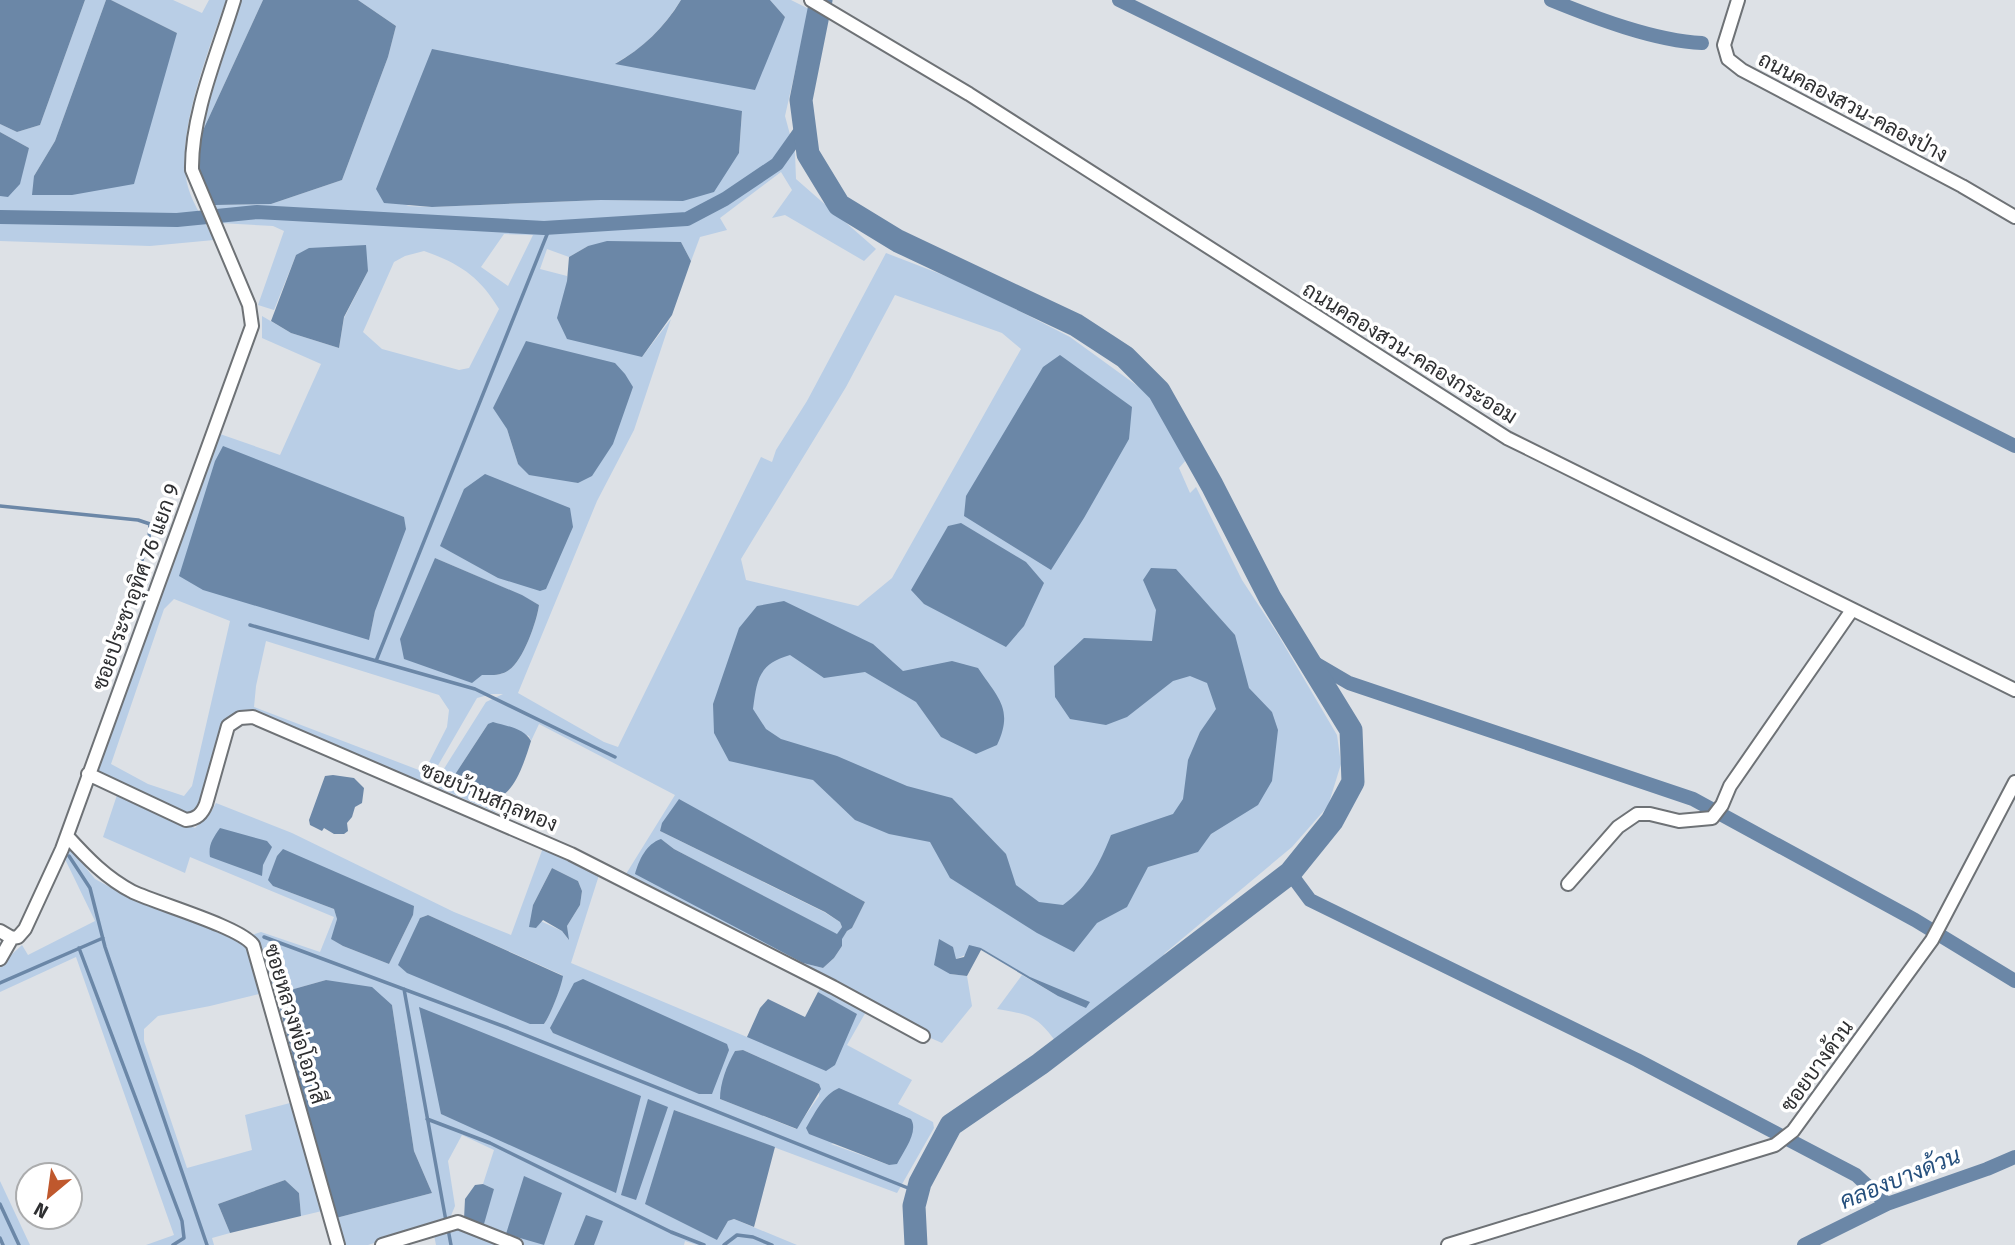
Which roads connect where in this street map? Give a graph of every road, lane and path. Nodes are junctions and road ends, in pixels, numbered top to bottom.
1 (234, 0) edge
2 (811, 0) edge
3 (1738, 0) edge
4 (2015, 217) edge
5 (1852, 610) junction
6 (2015, 690) edge
7 (88, 774) junction
8 (2015, 782) edge
9 (67, 836) junction
10 (1567, 884) dead end
11 (0, 931) edge
12 (12, 939) junction
13 (0, 960) edge
14 (923, 1036) dead end
15 (338, 1245) edge
16 (382, 1245) edge
17 (516, 1245) edge
18 (1448, 1245) edge

1 - 7 street, ซอยประชาอุทิศ 76 แยก 9
2 - 5 street, ถนนคลองสวน-คลองกระออม
3 - 4 street, ถนนคลองสวน-คลองป่าง
5 - 6 street, ถนนคลองสวน-คลองกระออม
5 - 10 street
7 - 9 street, ซอยประชาอุทิศ 76 แยก 9
7 - 14 street, ซอยบ้านสกุลทอง
8 - 18 street, ซอยบางด้วน
9 - 12 street, ซอยประชาอุทิศ 76 แยก 9
9 - 15 street, ซอยหลวงพ่อโอภาสี
11 - 12 street
12 - 13 street, ซอยประชาอุทิศ 76 แยก 9
16 - 17 street

